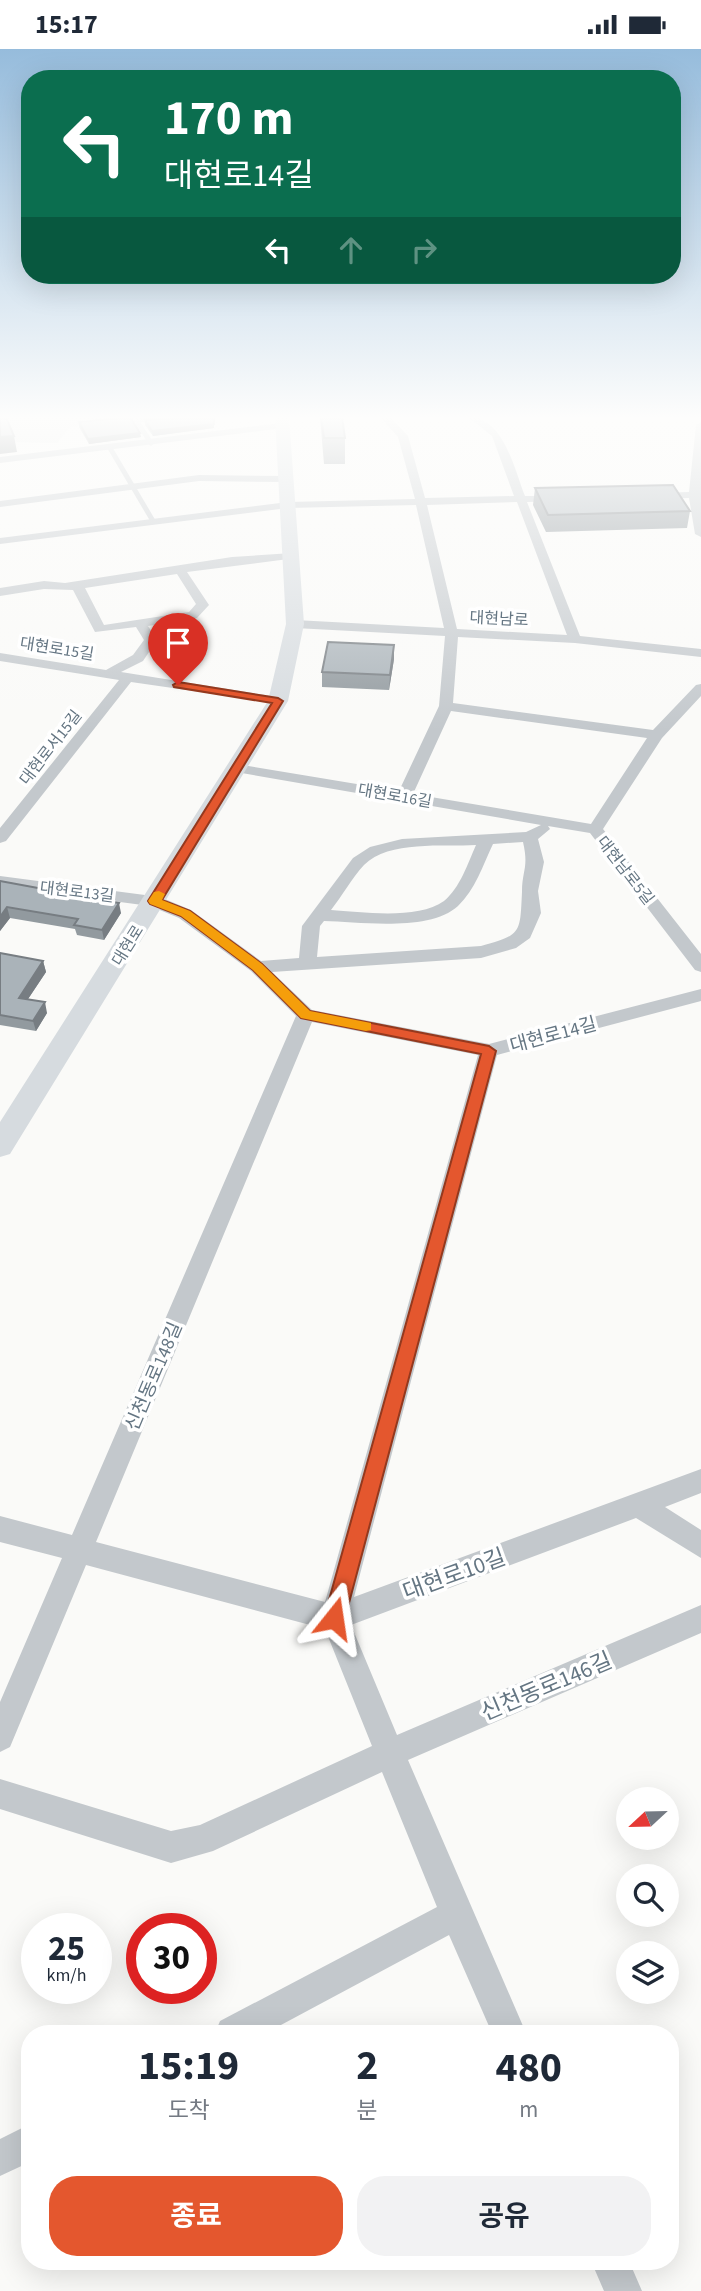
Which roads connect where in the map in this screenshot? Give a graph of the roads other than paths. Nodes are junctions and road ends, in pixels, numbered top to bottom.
1 (11, 522) edge
2 (289, 522) edge
3 (426, 522) edge
4 (531, 522) edge
5 (0, 541) edge
6 (292, 556) junction
7 (180, 570) junction
8 (77, 585) junction
9 (0, 591) edge
10 (140, 623) junction
11 (295, 624) junction
12 (452, 633) junction
13 (575, 639) junction
14 (701, 653) edge
15 (0, 657) edge
16 (108, 674) junction
17 (128, 677) junction
18 (701, 688) edge
19 (278, 701) junction
20 (446, 706) junction
21 (656, 735) junction
22 (236, 768) junction
23 (404, 797) junction
24 (553, 822) junction
25 (595, 829) junction
26 (530, 837) junction
27 (0, 838) edge
28 (487, 839) junction
29 (0, 881) edge
30 (154, 901) junction
31 (319, 915) junction
32 (307, 965) junction
33 (257, 967) junction
34 (701, 967) edge
35 (701, 995) edge
36 (306, 1015) junction
37 (489, 1051) junction
38 (0, 1146) edge
39 (701, 1481) edge
40 (639, 1505) junction
41 (0, 1529) edge
42 (701, 1545) edge
43 (79, 1550) junction
44 (334, 1618) junction
45 (701, 1619) edge
46 (0, 1737) edge
47 (390, 1753) junction
48 (0, 1794) edge
49 (456, 1914) junction
50 (247, 2025) edge
51 (505, 2025) edge
52 (21, 2147) edge
53 (0, 2158) edge
54 (614, 2270) edge
55 (623, 2291) edge

1 - 5 street
2 - 6 main road, 대현로
3 - 12 street
4 - 13 street
6 - 7 street
6 - 11 main road, 대현로
7 - 8 street
7 - 10 street
8 - 9 street
8 - 10 street
10 - 16 street, 대현로15길
11 - 12 street, 대현남로
11 - 19 main road, 대현로
12 - 13 street, 대현남로
12 - 20 street
13 - 14 street, 대현남로
15 - 16 street, 대현로15길
16 - 17 street, 대현로15길
17 - 19 street, 대현로15길
17 - 27 street, 대현로서15길
18 - 21 street, 대현남로5길
19 - 22 main road, 대현로
20 - 21 street
20 - 23 street
21 - 25 street, 대현남로5길
22 - 23 street, 대현로16길
22 - 30 main road, 대현로
23 - 24 street, 대현로16길
24 - 25 street, 대현로16길
24 - 26 street
25 - 34 street, 대현남로5길
26 - 28 street
26 - 32 street
28 - 31 street
28 - 31 street
29 - 30 street, 대현로13길
30 - 33 street
30 - 38 main road, 대현로
31 - 32 street
32 - 33 street
33 - 36 street
35 - 37 street, 대현로14길
36 - 37 street, 대현로14길
36 - 43 street, 신천동로148길
37 - 44 street
39 - 40 street, 대현로10길
40 - 42 street
40 - 44 street, 대현로10길
41 - 43 street
43 - 44 street
43 - 46 street, 신천동로148길
44 - 47 street
45 - 47 street, 신천동로146길
47 - 48 street, 신천동로146길
47 - 49 street
49 - 50 street
49 - 51 street
52 - 53 street
54 - 55 street

